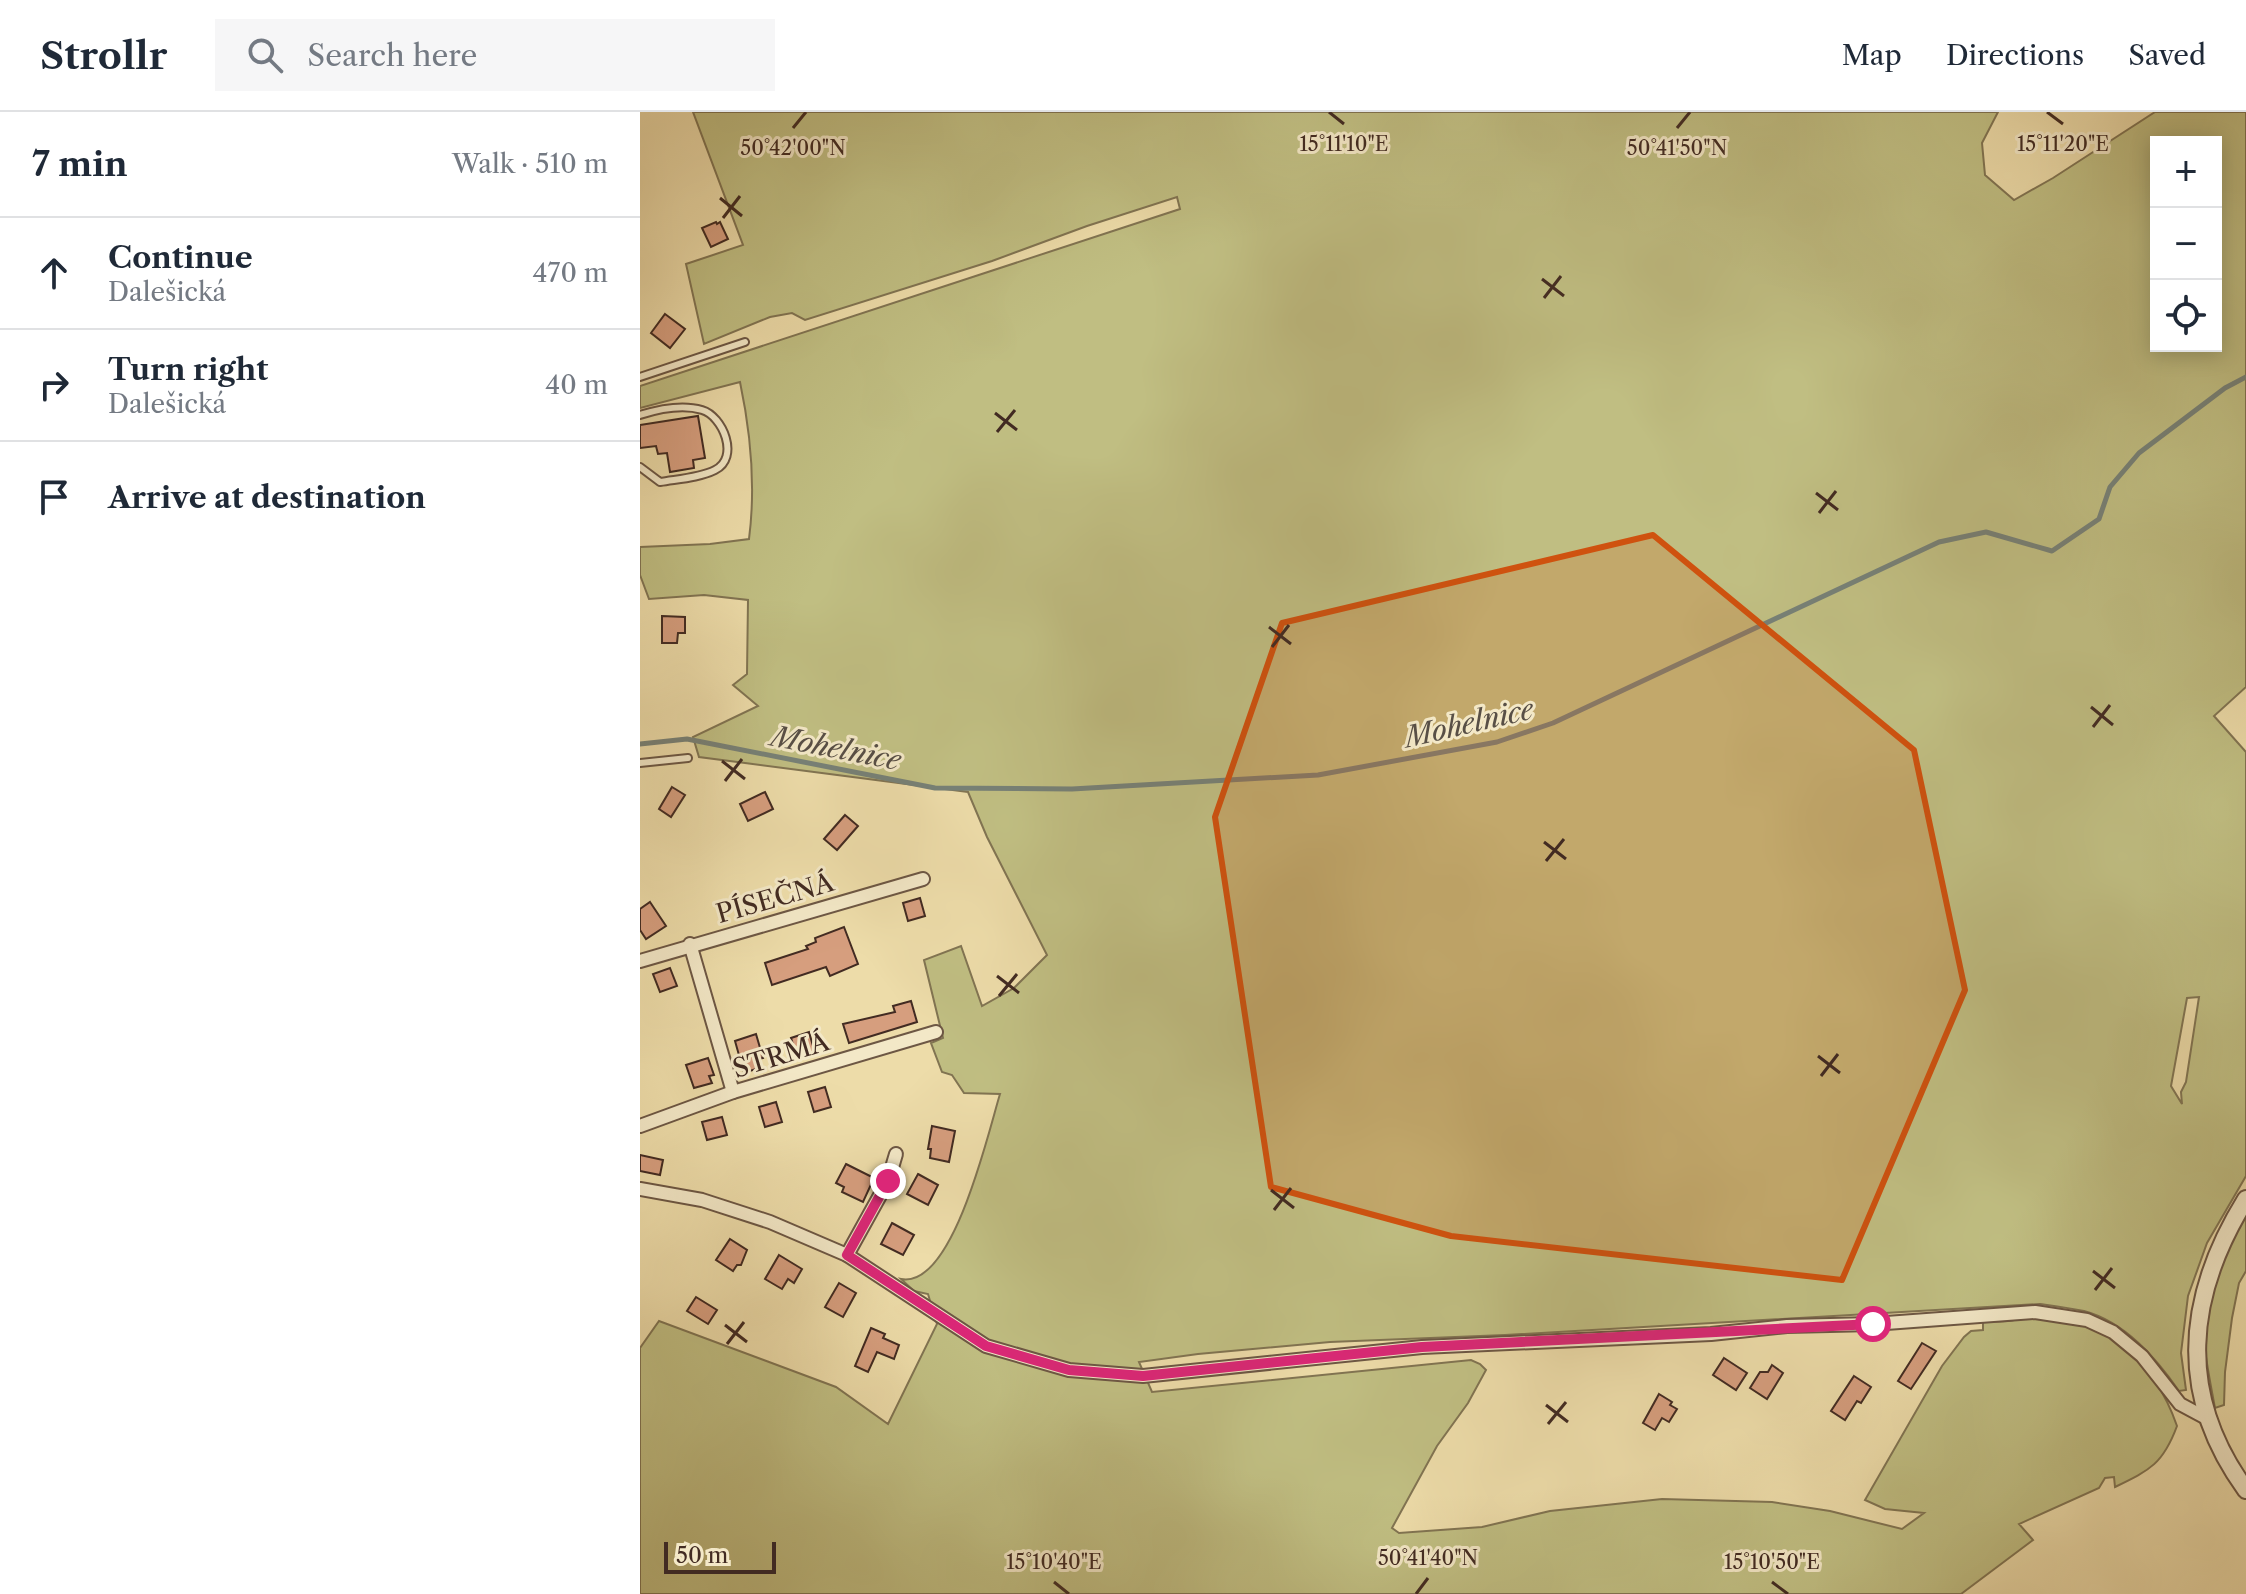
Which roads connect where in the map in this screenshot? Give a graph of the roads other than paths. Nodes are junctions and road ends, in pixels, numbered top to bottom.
1 (745, 342) dead end
2 (640, 377) edge
3 (640, 415) edge
4 (640, 467) edge
5 (688, 758) dead end
6 (640, 763) edge
7 (923, 879) dead end
8 (690, 944) junction
9 (640, 961) edge
10 (936, 1032) dead end
11 (733, 1092) junction
12 (640, 1126) edge
13 (896, 1154) dead end
14 (640, 1189) edge
15 (2246, 1199) edge
16 (847, 1255) junction
17 (2208, 1419) junction
18 (2246, 1490) edge

1 - 2 lane
3 - 4 lane
5 - 6 lane
7 - 8 street, PÍSEČNÁ
8 - 9 street, PÍSEČNÁ
8 - 11 street
10 - 11 street, STRMÁ
11 - 12 street, STRMÁ
13 - 16 street
14 - 16 street
15 - 17 street
16 - 17 street
17 - 18 street

